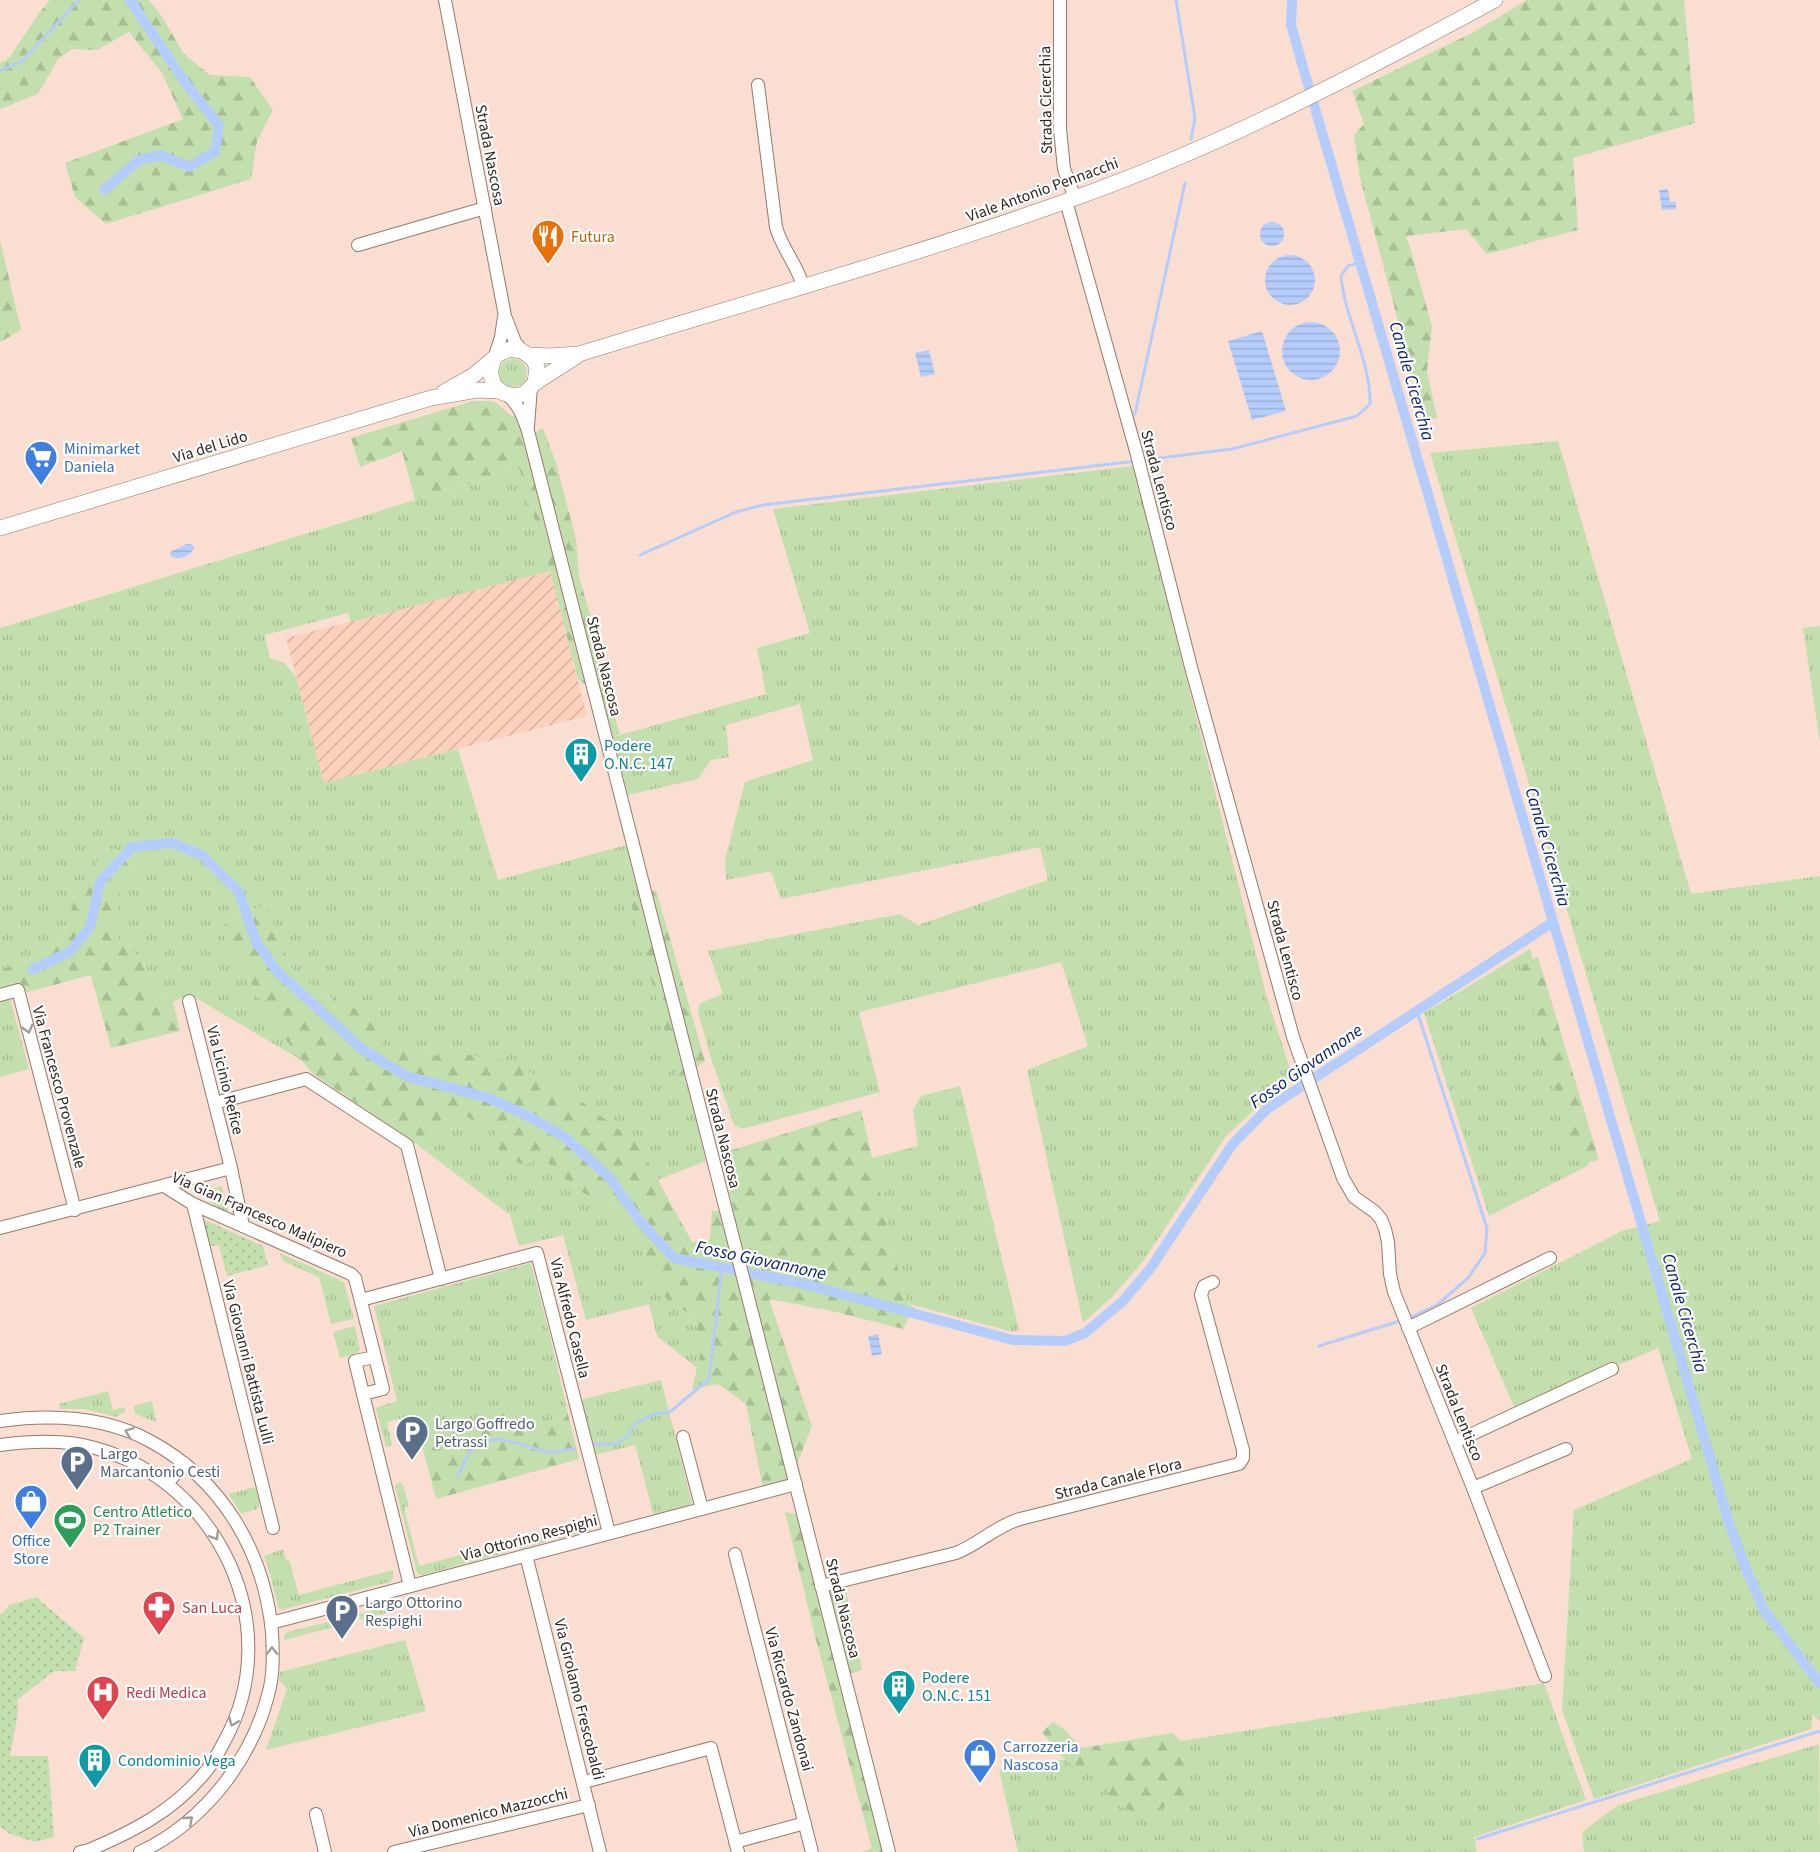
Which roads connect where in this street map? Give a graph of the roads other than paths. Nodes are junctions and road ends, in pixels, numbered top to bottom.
1 (445, 0) edge
2 (1060, 0) edge
3 (1495, 0) edge
4 (758, 85) dead end
5 (1070, 199) junction
6 (485, 207) junction
7 (358, 244) dead end
8 (803, 286) junction
9 (505, 316) junction
10 (526, 353) junction
11 (579, 354) junction
12 (494, 359) junction
13 (533, 385) junction
14 (503, 393) junction
15 (431, 399) junction
16 (528, 431) junction
17 (0, 528) edge
18 (0, 995) edge
19 (189, 1001) dead end
20 (215, 1103) junction
21 (231, 1168) junction
22 (164, 1186) junction
23 (193, 1204) junction
24 (75, 1210) junction
25 (243, 1226) junction
26 (0, 1228) edge
27 (1551, 1258) dead end
28 (441, 1279) junction
29 (1213, 1282) dead end
30 (361, 1300) junction
31 (1408, 1328) junction
32 (375, 1356) junction
33 (1612, 1370) dead end
34 (363, 1394) junction
35 (0, 1421) edge
36 (683, 1437) dead end
37 (1455, 1442) junction
38 (0, 1445) edge
39 (1566, 1449) dead end
40 (184, 1463) junction
41 (167, 1484) junction
42 (796, 1484) junction
43 (1473, 1488) junction
44 (702, 1509) junction
45 (273, 1528) dead end
46 (609, 1533) junction
47 (735, 1554) dead end
48 (526, 1555) junction
49 (410, 1586) junction
50 (821, 1586) junction
51 (271, 1623) junction
52 (1545, 1676) dead end
53 (203, 1775) junction
54 (584, 1782) junction
55 (221, 1787) junction
56 (589, 1805) junction
57 (316, 1814) dead end
58 (805, 1823) junction
59 (737, 1847) edge
60 (80, 1852) edge
61 (140, 1852) edge
62 (325, 1852) edge
63 (394, 1852) edge
64 (600, 1852) edge
65 (812, 1852) edge
66 (889, 1852) edge

1 - 6 street, Strada Nascosa
2 - 5 street, Strada Cicerchia
3 - 5 main road, Viale Antonio Pennacchi
4 - 8 street
5 - 8 main road, Viale Antonio Pennacchi
5 - 31 street, Strada Lentisco
6 - 7 street
6 - 9 street, Strada Nascosa
8 - 11 main road, Viale Antonio Pennacchi
9 - 10 street, Strada Nascosa
9 - 12 street, Strada Nascosa
10 - 11 main road, Viale Antonio Pennacchi
10 - 12 main road
10 - 13 main road
11 - 13 main road, Viale Antonio Pennacchi
12 - 14 main road
12 - 15 main road, Via del Lido
13 - 14 main road
13 - 16 street, Strada Nascosa
14 - 15 main road, Via del Lido
14 - 16 street, Strada Nascosa
15 - 17 main road, Via del Lido
16 - 42 street, Strada Nascosa
18 -> 24 street, Via Francesco Provenzale
19 - 20 street, Via Licinio Refice
20 - 21 street, Via Licinio Refice
20 - 28 street
21 - 22 street
21 - 25 street, Via Licinio Refice
22 - 23 street, Via Gian Francesco Malipiero
22 - 24 street, Via Gian Francesco Malipiero
23 - 25 street, Via Gian Francesco Malipiero
23 - 45 street, Via Giovanni Battista Lulli
24 - 26 street, Via Gian Francesco Malipiero
25 - 30 street, Via Gian Francesco Malipiero
27 - 31 street
28 - 30 street, Via Alfredo Casella
28 - 46 street, Via Alfredo Casella
29 - 50 street, Strada Canale Flora
30 - 32 street, Via Gian Francesco Malipiero
31 - 37 street, Strada Lentisco
32 - 34 street
32 - 34 street, Via Gian Francesco Malipiero
33 - 37 street
34 - 49 street
40 -> 35 street
36 - 44 street
37 - 43 street, Strada Lentisco
38 - 41 street
39 - 43 street
40 - 41 street
40 - 51 street
41 -> 53 street
42 - 44 street, Via Ottorino Respighi
42 - 50 street, Strada Nascosa
43 - 52 street, Strada Lentisco
44 - 46 street, Via Ottorino Respighi
46 - 48 street, Via Ottorino Respighi
47 - 58 street, Via Riccardo Zandonai
48 - 49 street, Via Ottorino Respighi
48 - 54 street, Via Girolamo Frescobaldi
49 - 51 street, Via Ottorino Respighi
50 - 66 street, Strada Nascosa
55 -> 51 street
53 - 55 street
53 - 60 street
54 - 56 street, Via Girolamo Frescobaldi
54 - 59 street
61 -> 55 street
56 - 63 street, Via Domenico Mazzocchi
56 - 64 street, Via Girolamo Frescobaldi
57 - 62 street
58 - 59 street
58 - 65 street, Via Riccardo Zandonai

